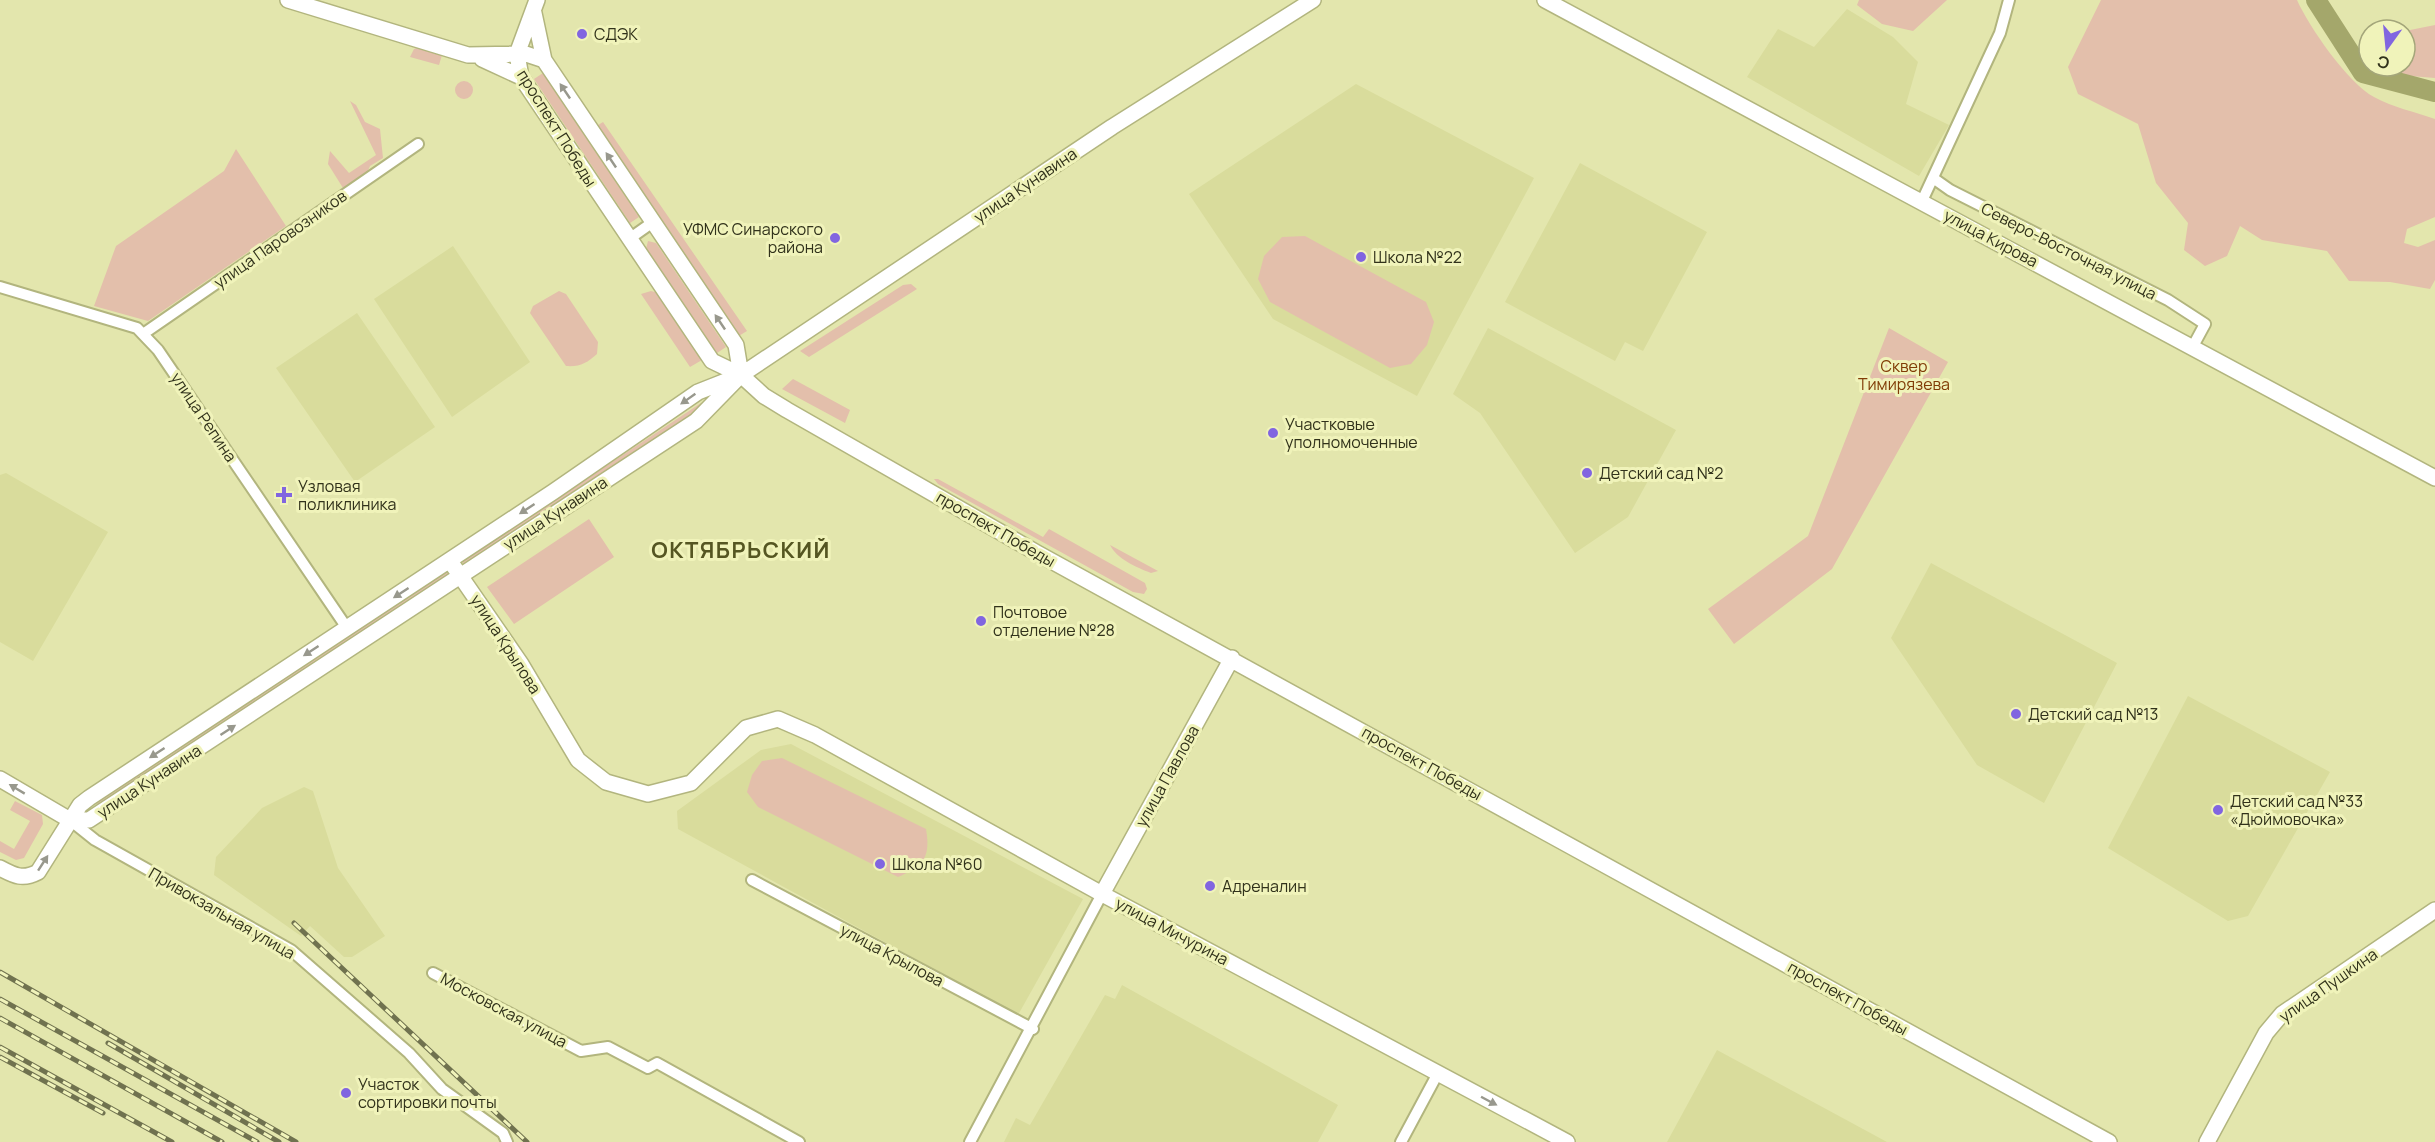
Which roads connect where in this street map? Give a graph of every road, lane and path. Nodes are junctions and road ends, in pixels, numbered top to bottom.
1 (288, 0) edge
2 (1313, 0) edge
3 (1545, 0) edge
4 (2009, 0) edge
5 (536, 5) edge
6 (517, 54) junction
7 (468, 55) junction
8 (544, 60) junction
9 (521, 77) junction
10 (418, 144) dead end
11 (1933, 178) junction
12 (1922, 201) junction
13 (653, 222) junction
14 (629, 239) junction
15 (0, 286) edge
16 (142, 334) junction
17 (2192, 348) junction
18 (741, 375) junction
19 (2435, 478) edge
20 (450, 561) junction
21 (460, 576) junction
22 (347, 628) junction
23 (1232, 658) junction
24 (778, 719) joint
25 (0, 779) edge
26 (70, 820) junction
27 (0, 868) edge
28 (752, 880) dead end
29 (1102, 894) junction
30 (2435, 910) edge
31 (434, 973) dead end
32 (1033, 1029) junction
33 (1438, 1073) junction
34 (1562, 1141) edge
35 (507, 1142) edge
36 (800, 1142) edge
37 (970, 1142) edge
38 (1401, 1142) edge
39 (2109, 1142) edge
40 (2207, 1142) edge

1 - 7 street
2 - 18 street, улица Кунавина
3 - 12 street, улица Кирова
4 - 11 street
5 - 6 street, проспект Победы
5 - 8 street, проспект Победы
6 - 7 street
6 - 8 street
6 - 9 street, проспект Победы
7 - 9 street
13 -> 8 street, проспект Победы
9 - 14 street, проспект Победы
10 - 16 street, улица Паровозников
11 - 12 street
11 - 17 street, Северо-Восточная улица
12 - 17 street, улица Кирова
13 - 14 street
18 -> 13 street, проспект Победы
14 - 18 street, проспект Победы
15 - 16 street, улица Репина
16 - 22 street, улица Репина
17 - 19 street, улица Кирова
18 -> 20 street, улица Кунавина
18 - 21 street, улица Кунавина
18 - 23 street, проспект Победы
20 - 21 street, улица Крылова
20 -> 22 street, улица Кунавина
21 - 24 street, улица Крылова
26 -> 21 street, улица Кунавина
22 -> 26 street, улица Кунавина
23 - 29 street, улица Павлова
23 - 39 street, проспект Победы
24 - 29 street, улица Мичурина
26 -> 25 street, Привокзальная улица
27 -> 26 street
26 - 35 street, Привокзальная улица
28 - 32 street, улица Крылова
29 - 32 street
29 - 33 street, улица Мичурина
30 - 40 street, улица Пушкина
31 - 36 street, Московская улица
32 - 37 street
33 -> 34 street, улица Мичурина
33 - 38 street

